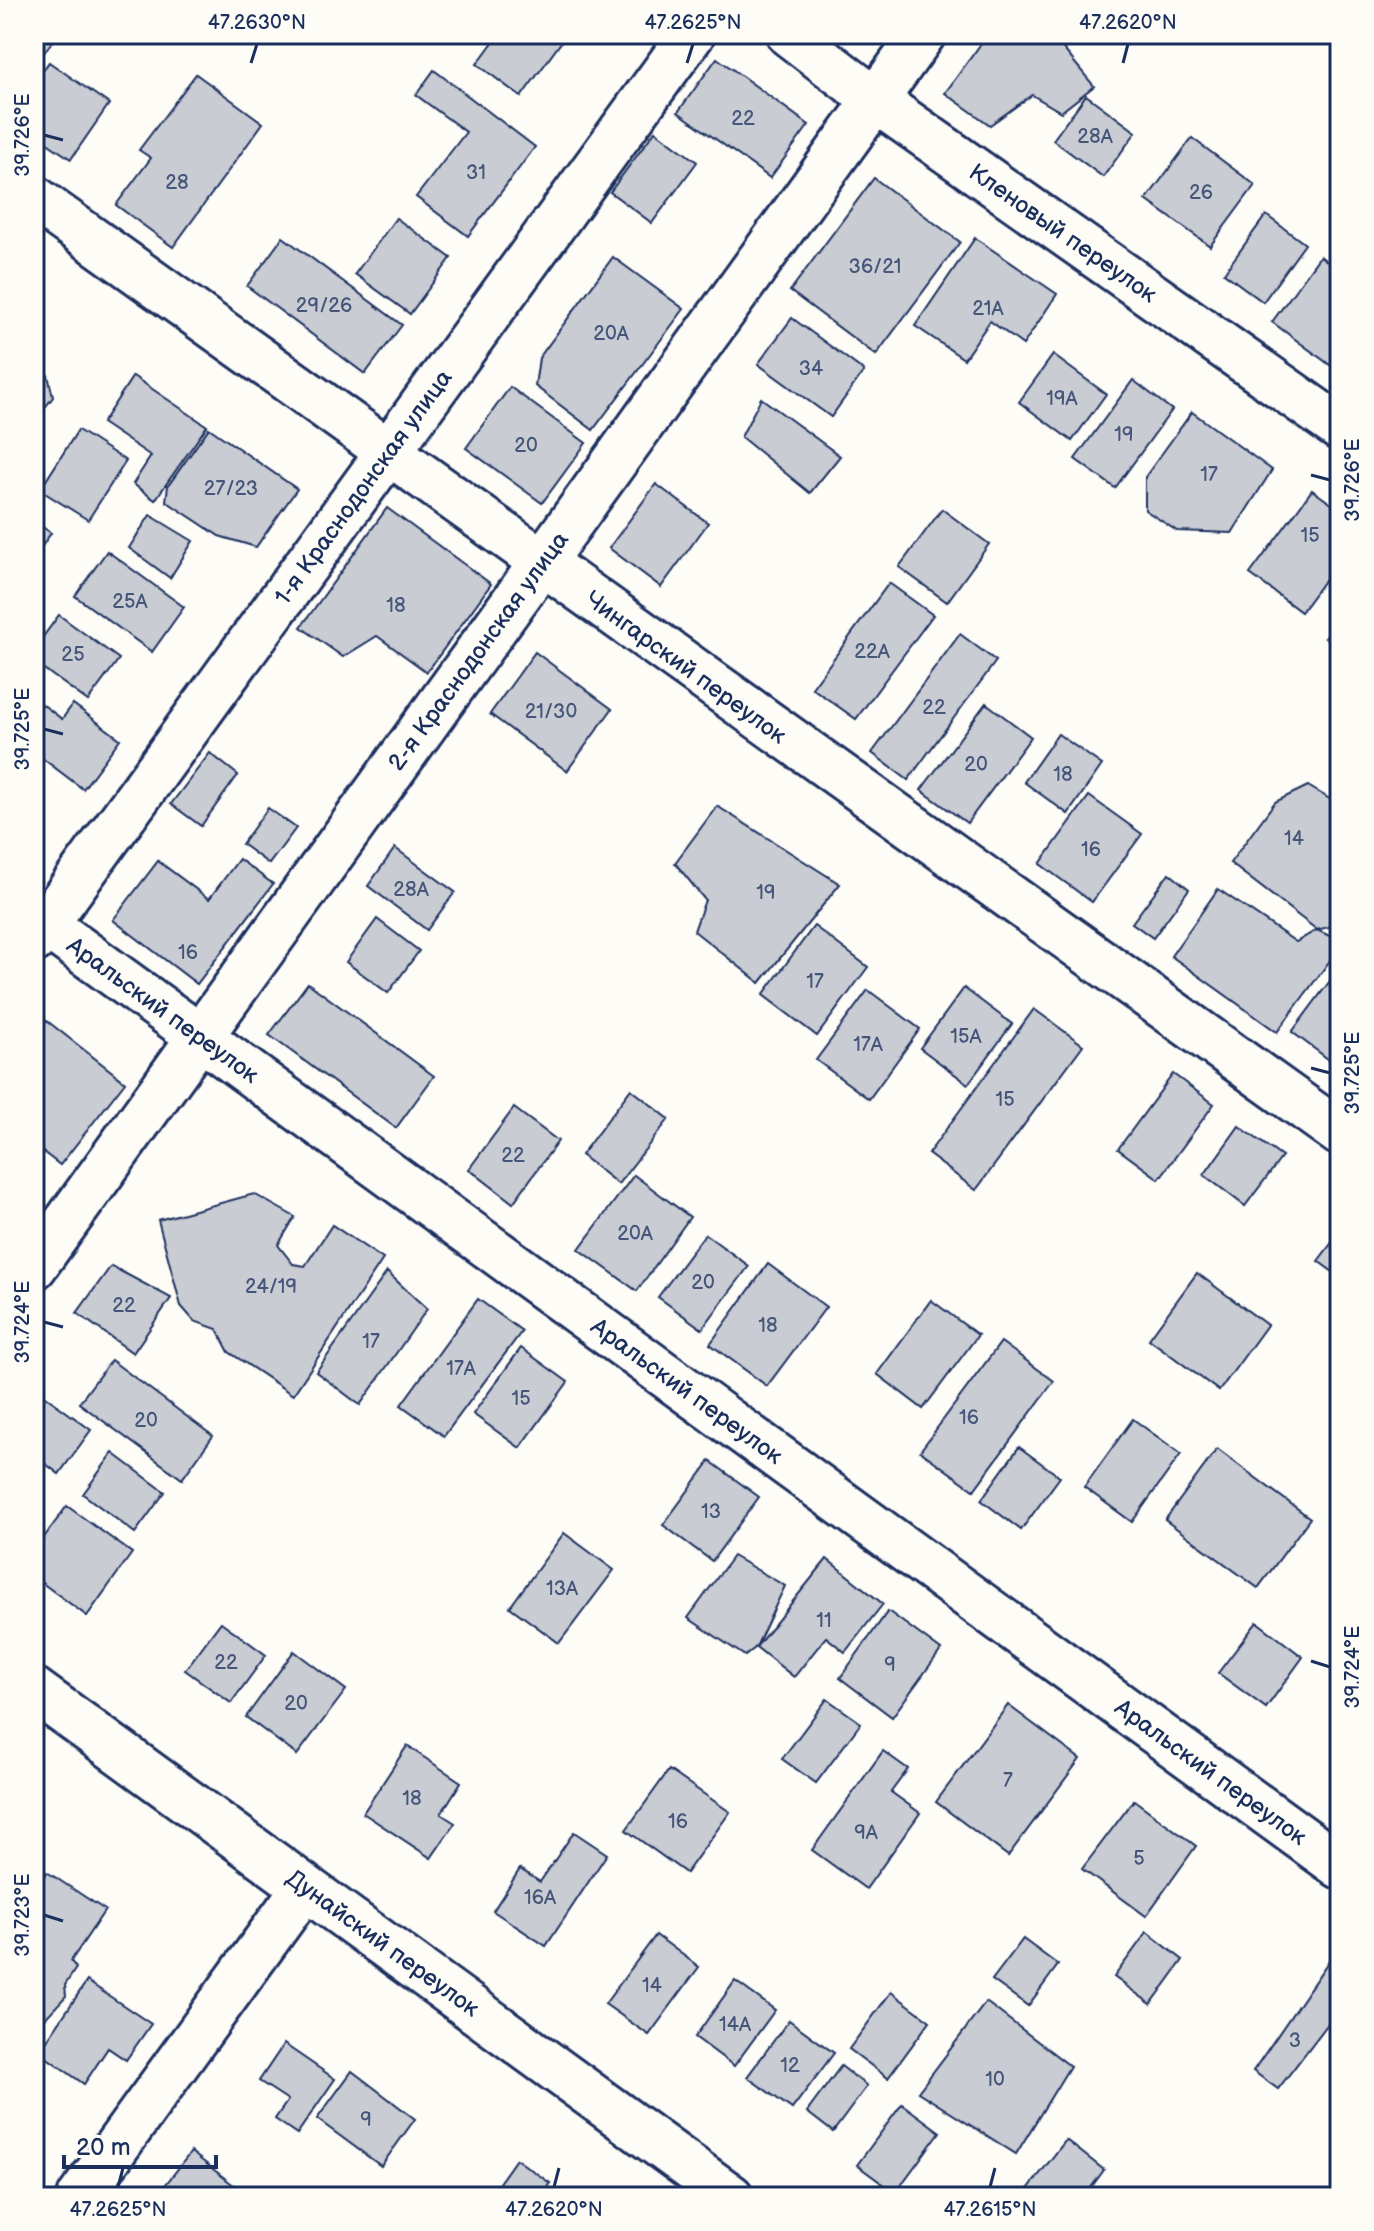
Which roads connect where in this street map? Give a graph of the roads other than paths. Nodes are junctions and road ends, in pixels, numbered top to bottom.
1 (692, 34) edge
2 (789, 34) edge
3 (923, 34) edge
4 (875, 100) junction
5 (34, 198) edge
6 (1340, 428) edge
7 (388, 452) junction
8 (541, 563) junction
9 (38, 927) edge
10 (201, 1036) junction
11 (1340, 1133) edge
12 (34, 1267) edge
13 (34, 1690) edge
14 (1340, 1866) edge
15 (305, 1887) junction
16 (80, 2197) edge
17 (731, 2197) edge

1 - 7 street, 1-я Краснодонская улица
2 - 4 street, Кленовый переулок
3 - 4 street, 2-я Краснодонская улица
4 - 6 street, Кленовый переулок
4 - 8 street, 2-я Краснодонская улица
5 - 7 street, Чингарский переулок
7 - 8 street, Чингарский переулок
7 - 9 street, 1-я Краснодонская улица
8 - 10 street, 2-я Краснодонская улица
8 - 11 street, Чингарский переулок
9 - 10 street, Аральский переулок
10 - 12 street, 2-я Краснодонская улица
10 - 14 street, Аральский переулок
13 - 15 street, Дунайский переулок
15 - 16 street
15 - 17 street, Дунайский переулок

